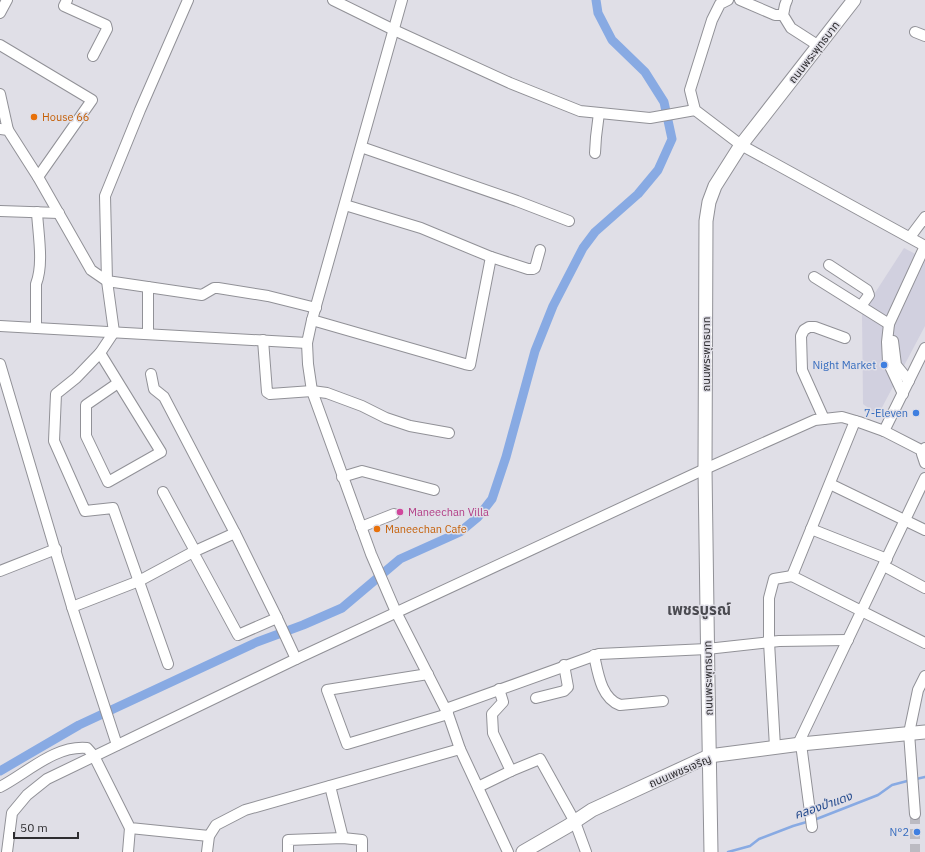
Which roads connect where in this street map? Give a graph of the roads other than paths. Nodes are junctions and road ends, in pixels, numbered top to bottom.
1 (67, 0) edge
2 (188, 0) edge
3 (333, 0) edge
4 (402, 0) edge
5 (728, 0) edge
6 (740, 0) edge
7 (787, 0) edge
8 (854, 0) edge
9 (783, 16) junction
10 (394, 30) junction
11 (915, 32) dead end
12 (925, 36) edge
13 (0, 45) edge
14 (819, 46) junction
15 (93, 56) dead end
16 (0, 94) edge
17 (694, 110) junction
18 (599, 113) junction
19 (4, 129) edge
20 (741, 145) junction
21 (361, 147) junction
22 (595, 153) dead end
23 (38, 177) junction
24 (345, 205) junction
25 (0, 211) edge
26 (37, 212) junction
27 (60, 213) junction
28 (925, 217) edge
29 (569, 221) dead end
30 (910, 237) junction
31 (925, 246) edge
32 (540, 250) dead end
33 (491, 257) junction
34 (925, 261) edge
35 (829, 265) dead end
36 (814, 277) dead end
37 (107, 281) junction
38 (148, 287) junction
39 (861, 306) junction
40 (316, 308) junction
41 (312, 320) junction
42 (889, 324) junction
43 (0, 326) edge
44 (36, 328) junction
45 (114, 332) junction
46 (148, 334) junction
47 (846, 338) dead end
48 (263, 340) junction
49 (307, 342) junction
50 (925, 348) edge
51 (100, 353) junction
52 (0, 364) edge
53 (152, 374) dead end
54 (909, 380) junction
55 (118, 383) junction
56 (3, 388) edge
57 (312, 391) junction
58 (903, 394) junction
59 (824, 419) junction
60 (855, 421) junction
61 (884, 431) junction
62 (449, 432) dead end
63 (924, 450) edge
64 (925, 463) edge
65 (705, 469) junction
66 (342, 477) junction
67 (925, 478) edge
68 (830, 484) junction
69 (434, 490) dead end
70 (163, 492) dead end
71 (394, 514) dead end
72 (905, 520) junction
73 (361, 527) junction
74 (811, 529) junction
75 (925, 530) edge
76 (235, 533) junction
77 (56, 549) junction
78 (194, 552) junction
79 (886, 563) junction
80 (0, 571) edge
81 (792, 576) junction
82 (139, 581) junction
83 (925, 588) edge
84 (72, 607) junction
85 (862, 611) junction
86 (396, 612) junction
87 (278, 620) junction
88 (848, 640) junction
89 (769, 642) junction
90 (925, 642) edge
91 (707, 649) junction
92 (594, 655) junction
93 (295, 656) junction
94 (168, 664) dead end
95 (564, 665) junction
96 (428, 674) junction
97 (925, 676) edge
98 (499, 688) junction
99 (536, 698) dead end
100 (663, 701) dead end
101 (447, 711) junction
102 (925, 732) edge
103 (909, 733) junction
104 (800, 744) junction
105 (117, 745) junction
106 (775, 747) junction
107 (460, 749) junction
108 (94, 756) junction
109 (709, 756) junction
110 (511, 771) junction
111 (330, 786) junction
112 (0, 787) edge
113 (478, 787) junction
114 (915, 814) tunnel mouth
115 (575, 822) junction
116 (812, 827) dead end
117 (130, 828) junction
118 (209, 836) junction
119 (343, 838) junction
120 (711, 848) edge
121 (7, 852) edge
122 (128, 852) edge
123 (207, 852) edge
124 (288, 852) edge
125 (362, 852) edge
126 (508, 852) edge
127 (523, 852) edge
128 (586, 852) edge

1 - 15 street
2 - 37 street
3 - 10 street
4 - 10 street
5 - 17 street
6 - 9 street
7 - 9 street
8 - 14 main road, ถนนพระพุทธบาท
9 - 14 street
10 - 18 street
10 - 21 street
11 - 12 street
13 - 23 street
14 - 20 main road, ถนนพระพุทธบาท
16 - 19 street
17 - 18 street
17 - 20 street
18 - 22 street
19 - 23 street
20 - 30 street
20 - 65 main road, ถนนพระพุทธบาท
21 - 24 street
21 - 29 street
23 - 27 street
24 - 33 street
24 - 40 street
25 - 26 street
26 - 27 street
26 - 44 street
27 - 37 street
28 - 30 street
30 - 31 street
31 - 42 street
32 - 33 street
33 - 41 street
34 - 54 street
35 - 39 street
36 - 39 street
37 - 38 street
37 - 45 street
38 - 40 street
38 - 46 street
39 - 42 street
40 - 41 street
41 - 49 street
42 - 58 street
43 - 44 street
44 - 45 street
45 - 46 street
45 - 51 street
46 - 48 street
47 - 59 street
48 - 49 street
48 - 57 street
49 - 57 street
50 - 54 street
51 - 55 street
51 - 82 street
52 - 56 street
53 - 76 street
54 - 58 street
55 - 55 street
56 - 77 street
57 - 62 street
57 - 66 street
58 - 61 street
59 - 60 street
59 - 65 street
60 - 61 street
60 - 68 street
61 - 63 street
63 - 64 street
65 - 86 street
65 - 91 main road, ถนนพระพุทธบาท
66 - 69 street
66 - 73 street
67 - 72 street
68 - 72 street
68 - 74 street
70 - 78 street
71 - 73 street
72 - 75 street
72 - 79 street
73 - 86 street
74 - 79 street
74 - 81 street
76 - 78 street
76 - 87 street
77 - 80 street
77 - 84 street
78 - 82 street
78 - 87 street
79 - 83 street
79 - 85 street
81 - 85 street
81 - 89 street
82 - 84 street
82 - 94 street
84 - 105 street
85 - 88 street
85 - 90 street
86 - 93 street
86 - 96 street
87 - 93 street
88 - 89 street
88 - 104 street
89 - 91 street
89 - 106 street
91 - 92 street
91 - 109 main road, ถนนพระพุทธบาท
92 - 95 street
92 - 100 street
93 - 105 street
95 - 98 street
95 - 99 street
96 - 101 street
96 - 101 street
97 - 103 street
98 - 101 street
98 - 110 street
101 - 107 street
102 - 103 main road, ถนนเพชรเจริญ
103 - 104 main road, ถนนเพชรเจริญ
103 - 114 street
104 - 106 main road, ถนนเพชรเจริญ
104 - 116 street
105 - 108 street
106 - 109 main road, ถนนเพชรเจริญ
107 - 111 street
107 - 113 street
108 - 112 street
108 - 117 street
108 - 121 street
109 - 115 main road, ถนนเพชรเจริญ
109 - 120 main road, ถนนพระพุทธบาท
110 - 113 street
110 - 115 street
111 - 118 street
111 - 119 street
113 - 126 street
115 - 127 main road, ถนนเพชรเจริญ
115 - 128 street
117 - 118 street
117 - 122 street
118 - 123 street
119 - 124 street
119 - 125 street

